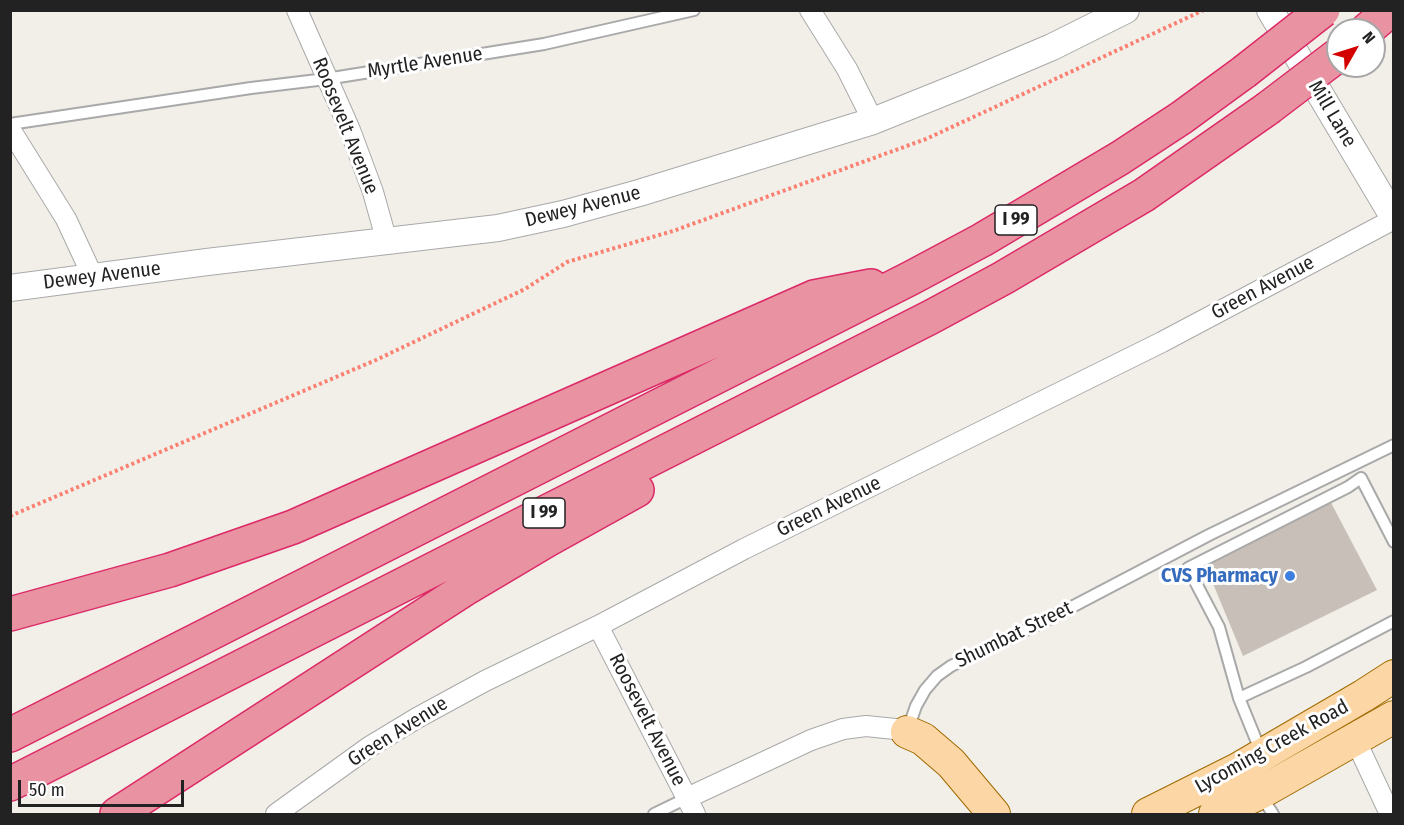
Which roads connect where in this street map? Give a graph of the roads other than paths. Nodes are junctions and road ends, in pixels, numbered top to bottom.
1 (297, 10) edge
2 (694, 10) edge
3 (810, 10) edge
4 (1126, 10) edge
5 (1270, 10) edge
6 (1323, 10) edge
7 (1326, 64) edge
8 (326, 79) junction
9 (873, 121) junction
10 (10, 124) edge
11 (10, 129) edge
12 (1394, 219) edge
13 (1074, 237) junction
14 (387, 242) junction
15 (93, 277) junction
16 (911, 278) junction
17 (10, 288) edge
18 (1394, 445) edge
19 (1394, 542) edge
20 (10, 615) edge
21 (1394, 621) edge
22 (598, 626) junction
23 (1394, 676) edge
24 (1239, 698) junction
25 (1391, 720) edge
26 (907, 732) junction
27 (10, 735) edge
28 (1355, 740) junction
29 (1262, 755) junction
30 (10, 784) edge
31 (1266, 804) edge
32 (691, 806) edge
33 (117, 814) edge
34 (276, 814) edge
35 (654, 814) edge
36 (994, 814) edge
37 (1148, 814) edge
38 (1215, 814) edge
39 (1390, 814) edge

1 - 8 street, Roosevelt Avenue
2 - 8 lane, Myrtle Avenue
3 - 9 street
4 - 9 street, Dewey Avenue
5 - 12 street, Mill Lane
6 - 16 highway, I 99, bridge
7 - 13 highway, I 99, bridge
8 - 10 lane, Myrtle Avenue
8 - 14 street, Roosevelt Avenue
9 - 14 street, Dewey Avenue
11 - 15 street
12 - 22 street, Green Avenue
13 - 30 highway, I 99
13 - 33 highway
14 - 15 street, Dewey Avenue
15 - 17 street, Dewey Avenue
16 - 20 highway
16 - 27 highway, I 99
18 - 26 lane, Shumbat Street
19 - 24 lane
21 - 24 lane
22 - 32 street, Roosevelt Avenue
22 - 34 street, Green Avenue
23 - 29 main road, Lycoming Creek Road
24 - 29 lane
25 - 28 main road, Lycoming Creek Road
26 - 32 street
26 - 36 main road
28 - 31 main road, Lycoming Creek Road
28 - 39 street
29 - 37 main road, Lycoming Creek Road
31 - 38 main road, Lycoming Creek Road
32 - 35 lane

